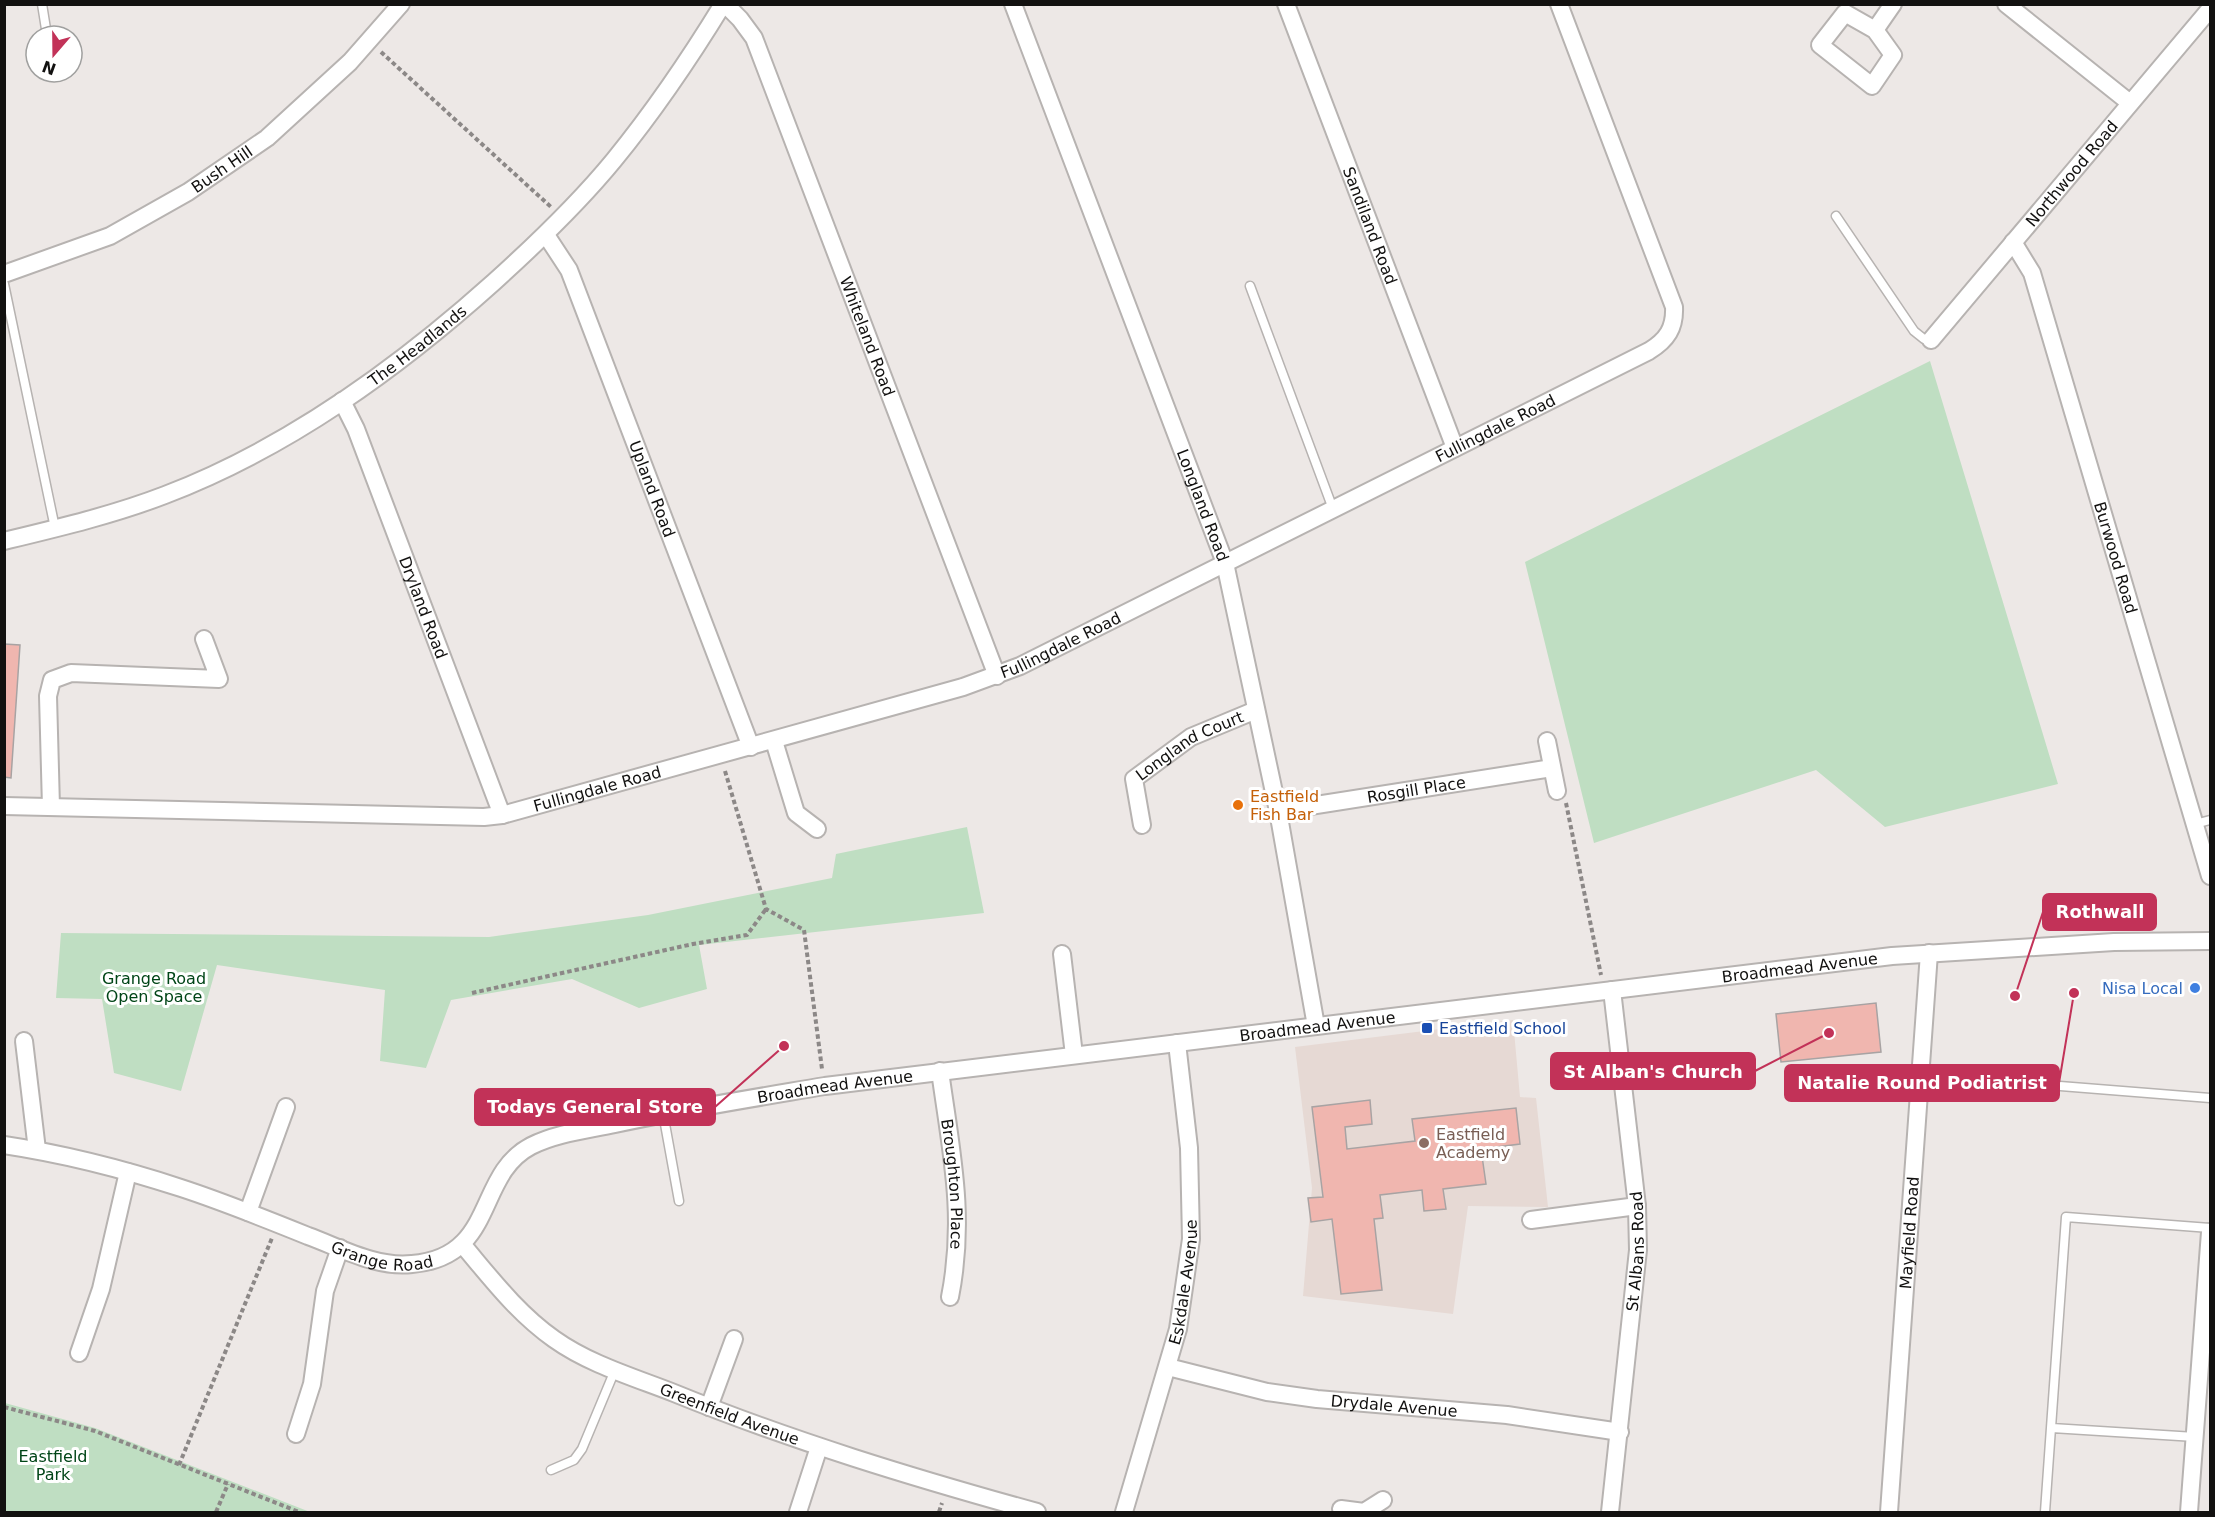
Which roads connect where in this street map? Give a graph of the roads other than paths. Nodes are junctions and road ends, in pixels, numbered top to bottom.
1 (42, 4) edge
2 (401, 4) edge
3 (724, 4) edge
4 (1014, 4) edge
5 (1286, 4) edge
6 (1559, 4) edge
7 (1893, 4) edge
8 (2006, 4) edge
9 (2211, 9) edge
10 (45, 24) edge
11 (1875, 30) junction
12 (2130, 103) junction
13 (1836, 216) dead end
14 (546, 235) junction
15 (2013, 242) junction
16 (4, 274) edge
17 (4, 284) edge
18 (1250, 286) dead end
19 (1931, 340) joint
20 (342, 401) junction
21 (1455, 448) junction
22 (1333, 509) junction
23 (55, 528) junction
24 (4, 541) edge
25 (1225, 563) junction
26 (204, 639) dead end
27 (997, 676) junction
28 (1256, 710) junction
29 (774, 741) junction
30 (1547, 741) dead end
31 (750, 747) junction
32 (1552, 768) junction
33 (1557, 791) road end
34 (4, 806) edge
35 (51, 807) junction
36 (1278, 811) junction
37 (502, 815) junction
38 (2203, 822) edge
39 (1142, 825) dead end
40 (817, 829) dead end
41 (2211, 876) edge
42 (2211, 941) edge
43 (1929, 952) junction
44 (1062, 954) dead end
45 (1608, 990) junction
46 (1316, 1026) junction
47 (24, 1041) dead end
48 (1177, 1043) junction
49 (1074, 1055) junction
50 (940, 1071) junction
51 (1922, 1075) junction
52 (2211, 1098) edge
53 (286, 1107) dead end
54 (663, 1113) junction
55 (4, 1145) edge
56 (37, 1150) junction
57 (128, 1172) junction
58 (492, 1196) joint
59 (679, 1202) dead end
60 (1637, 1206) junction
61 (248, 1212) junction
62 (1531, 1220) dead end
63 (2211, 1230) edge
64 (462, 1244) junction
65 (340, 1248) junction
66 (950, 1297) dead end
67 (734, 1339) dead end
68 (79, 1353) dead end
69 (2205, 1366) edge
70 (1168, 1367) junction
71 (615, 1370) junction
72 (709, 1407) junction
73 (2052, 1428) junction
74 (1620, 1432) junction
75 (296, 1434) dead end
76 (2195, 1437) junction
77 (819, 1447) junction
78 (551, 1470) dead end
79 (1383, 1500) dead end
80 (1341, 1509) dead end
81 (1016, 1510) edge
82 (798, 1512) edge
83 (1037, 1512) edge
84 (1124, 1512) edge
85 (1364, 1512) edge
86 (1610, 1512) edge
87 (1889, 1512) edge
88 (2045, 1512) edge
89 (2189, 1512) edge

1 - 10 lane
2 - 16 street, Bush Hill
3 - 14 street, The Headlands
3 - 27 street, Whiteland Road
4 - 25 street, Longland Road
5 - 21 street, Sandiland Road
6 - 21 street, Fullingdale Road
7 - 11 street
8 - 12 street
9 - 12 street, Northwood Road
11 - 11 street
12 - 15 street, Northwood Road
13 - 19 lane
14 - 20 street, The Headlands
14 - 31 street, Upland Road
15 - 19 street, Northwood Road
15 - 38 street, Burwood Road
17 - 23 lane
18 - 22 lane
20 - 23 street, The Headlands
20 - 37 street, Dryland Road
21 - 22 street, Fullingdale Road
22 - 25 street, Fullingdale Road
23 - 24 street, The Headlands
25 - 27 street, Fullingdale Road
25 - 28 street, Longland Road
26 - 35 street
27 - 29 street, Fullingdale Road
28 - 36 street, Longland Road
28 - 39 street, Longland Court
29 - 31 street, Fullingdale Road
29 - 40 street
30 - 32 street
31 - 37 street, Fullingdale Road
32 - 33 street
32 - 36 street, Rosgill Place
34 - 35 street, Fullingdale Road
35 - 37 street, Fullingdale Road
36 - 46 street, Longland Road
38 - 41 street, Burwood Road
42 - 43 street, Broadmead Avenue
43 - 45 street, Broadmead Avenue
43 - 51 street, Mayfield Road
44 - 49 street
45 - 46 street, Broadmead Avenue
45 - 60 street, St Albans Road
46 - 48 street, Broadmead Avenue
47 - 56 street
48 - 49 street, Broadmead Avenue
48 - 70 street, Eskdale Avenue
49 - 50 street, Broadmead Avenue
50 - 54 street, Broadmead Avenue
50 - 66 street, Broughton Place
51 - 52 lane
51 - 87 street, Mayfield Road
53 - 61 street
54 - 58 street, Broadmead Avenue
54 - 59 lane
55 - 56 street, Grange Road
56 - 57 street, Grange Road
57 - 61 street, Grange Road
57 - 68 street
58 - 64 street, Grange Road
60 - 62 street
60 - 74 street, St Albans Road
61 - 65 street, Grange Road
63 - 69 street
63 - 73 lane
64 - 65 street, Grange Road
64 - 71 street, Greenfield Avenue
65 - 75 street
67 - 72 street
69 - 76 street
70 - 74 street, Drydale Avenue
70 - 84 street, Eskdale Avenue
71 - 72 street, Greenfield Avenue
71 - 78 lane
72 - 77 street, Greenfield Avenue
73 - 76 lane
73 - 88 lane
74 - 86 street, St Albans Road
76 - 89 street
77 - 81 street, Greenfield Avenue
77 - 82 street
79 - 85 street
80 - 85 street
81 - 83 street, Greenfield Avenue

